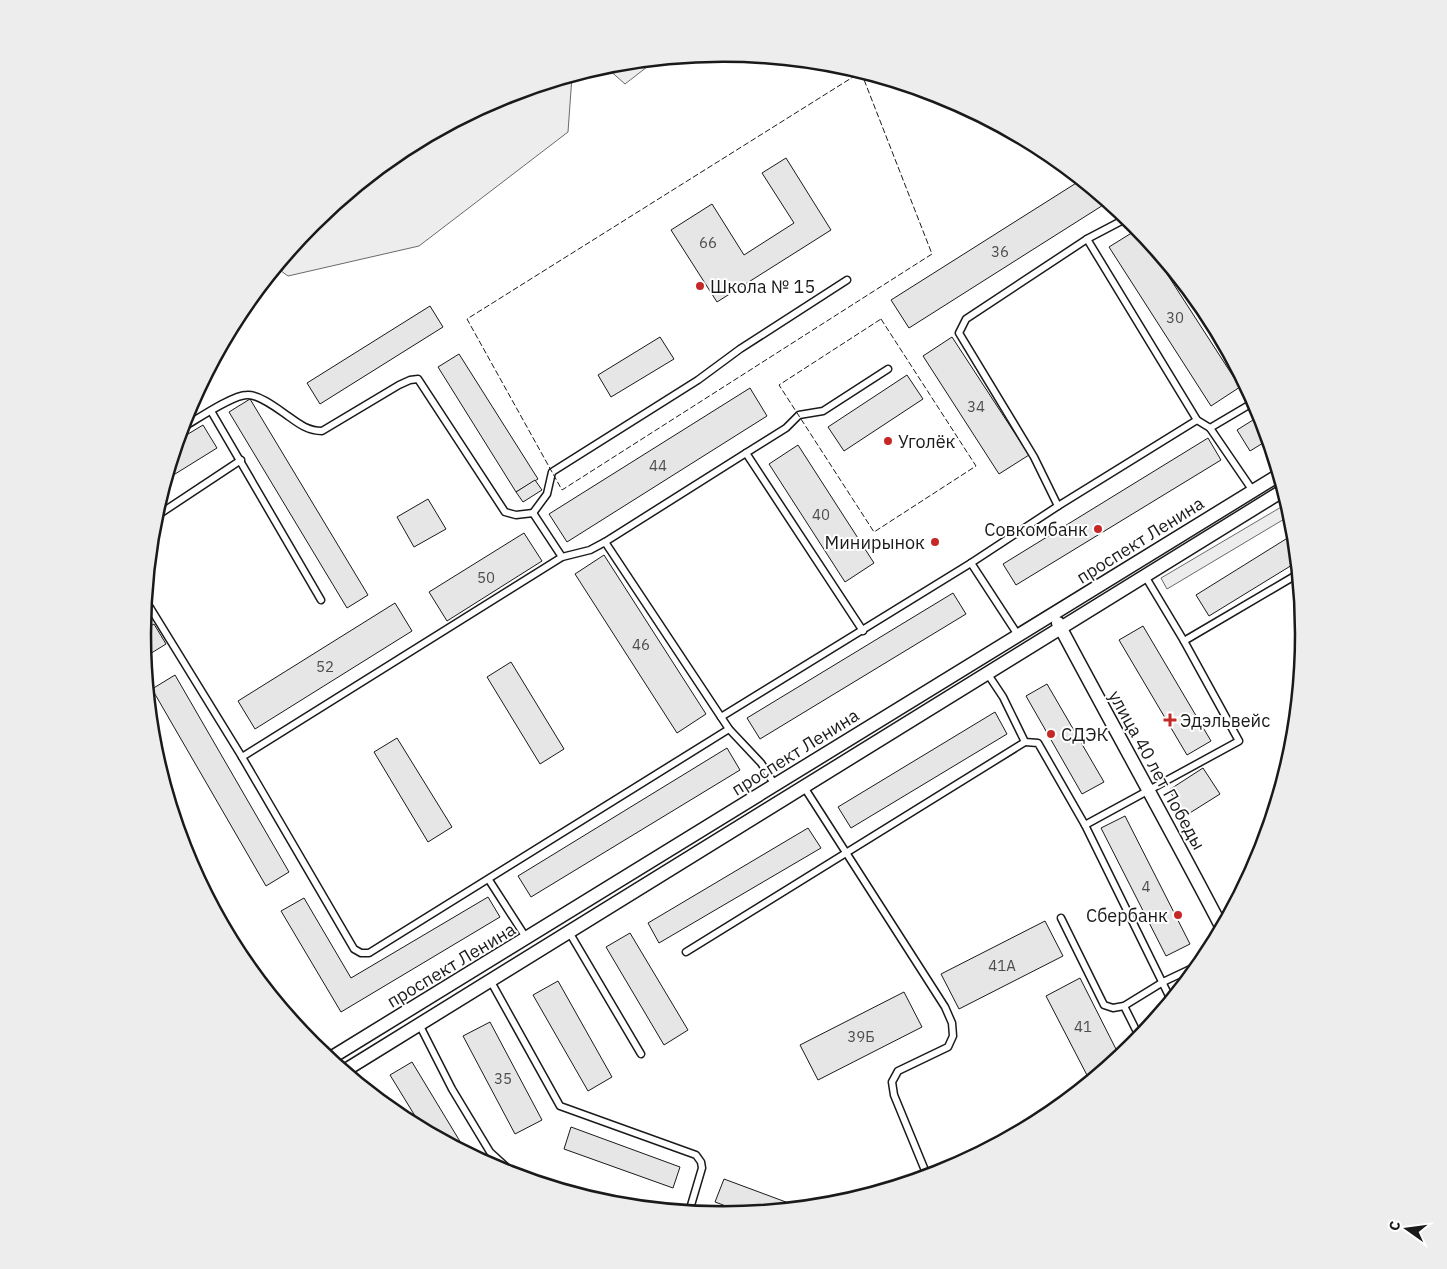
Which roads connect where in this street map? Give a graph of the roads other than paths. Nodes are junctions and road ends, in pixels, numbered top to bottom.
1 (1120, 222) edge
2 (1088, 239) junction
3 (846, 280) dead end
4 (888, 369) dead end
5 (1248, 406) edge
6 (211, 411) junction
7 (1197, 420) junction
8 (193, 422) edge
9 (1210, 428) junction
10 (746, 453) junction
11 (241, 460) junction
12 (1274, 478) edge
13 (1253, 491) junction
14 (1278, 494) edge
15 (1058, 506) junction
16 (165, 510) edge
17 (533, 513) junction
18 (605, 542) junction
19 (562, 557) junction
20 (972, 563) junction
21 (1145, 576) junction
22 (1292, 577) edge
23 (321, 600) dead end
24 (152, 611) edge
25 (1053, 614) junction
26 (1061, 629) junction
27 (862, 631) junction
28 (1018, 635) junction
29 (1184, 641) junction
30 (987, 673) junction
31 (721, 717) junction
32 (729, 729) junction
33 (1025, 742) junction
34 (242, 758) junction
35 (775, 785) junction
36 (804, 787) junction
37 (1147, 790) junction
38 (1085, 825) junction
39 (846, 853) junction
40 (489, 880) junction
41 (1061, 918) dead end
42 (1219, 922) edge
43 (569, 932) junction
44 (527, 939) junction
45 (686, 952) dead end
46 (1185, 972) edge
47 (490, 980) junction
48 (1163, 982) junction
49 (1168, 994) edge
50 (1124, 1006) junction
51 (419, 1024) junction
52 (1136, 1030) edge
53 (641, 1054) dead end
54 (336, 1055) edge
55 (349, 1068) edge
56 (499, 1160) edge
57 (924, 1168) dead end
58 (692, 1205) edge

1 - 2 lane
2 - 7 lane
2 - 15 lane
3 - 17 lane
4 - 10 lane
5 - 9 lane
6 - 8 lane
6 - 11 lane
6 - 17 lane
7 - 9 lane
7 - 15 lane
9 - 13 lane
10 - 18 lane
10 - 27 lane
11 - 16 lane
11 - 23 lane
12 - 13 street, проспект Ленина
13 - 25 street, проспект Ленина
14 - 21 street, проспект Ленина
15 - 20 lane
17 - 19 lane
18 - 19 lane
18 - 31 lane
19 - 34 lane
20 - 27 lane
20 - 28 lane
21 - 26 street, проспект Ленина
21 - 29 lane
22 - 29 lane
24 - 34 lane
25 - 26 street, улица 40 лет Победы
25 - 28 street, проспект Ленина
26 - 30 street, проспект Ленина
26 - 37 street, улица 40 лет Победы
27 - 31 lane
28 - 35 street, проспект Ленина
29 - 37 lane
30 - 33 lane
30 - 36 street, проспект Ленина
31 - 32 lane
32 - 35 lane
32 - 40 lane
33 - 38 lane
33 - 39 lane
34 - 40 lane
35 - 44 street, проспект Ленина
36 - 39 lane
36 - 43 street, проспект Ленина
37 - 38 lane
37 - 42 street, улица 40 лет Победы
38 - 48 lane
39 - 45 lane
39 - 57 lane
40 - 44 lane
41 - 50 lane
43 - 47 street, проспект Ленина
43 - 53 lane
44 - 54 street, проспект Ленина
46 - 48 lane
47 - 51 street, проспект Ленина
47 - 58 lane
48 - 49 lane
48 - 50 lane
50 - 52 lane
51 - 55 street, проспект Ленина
51 - 56 lane

